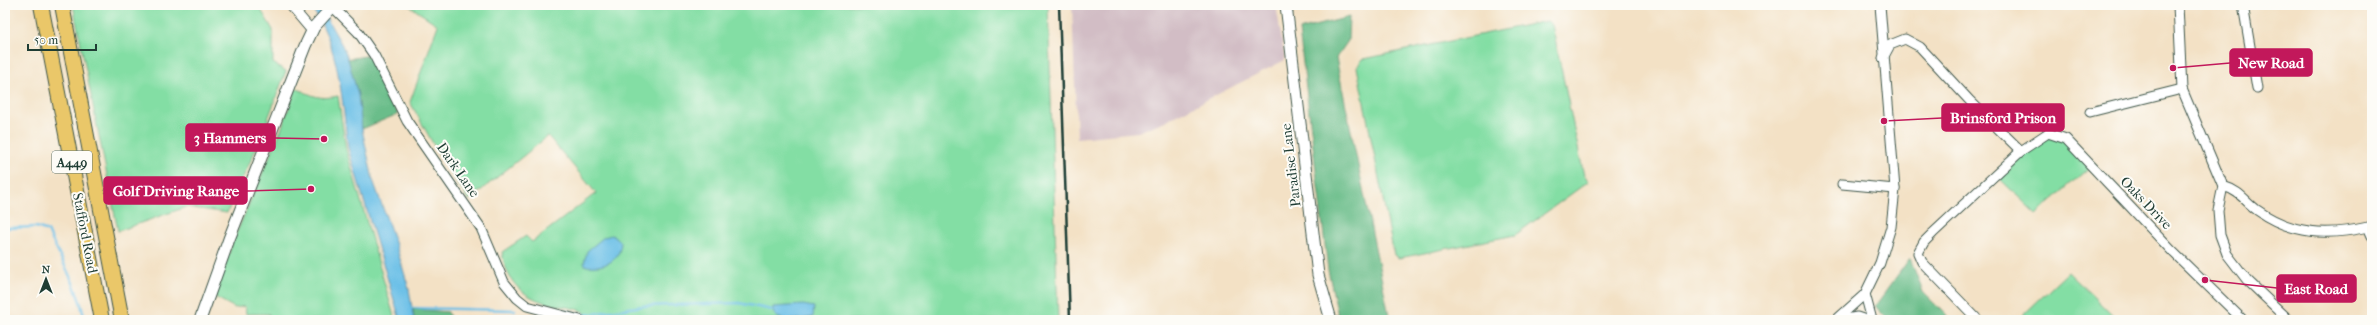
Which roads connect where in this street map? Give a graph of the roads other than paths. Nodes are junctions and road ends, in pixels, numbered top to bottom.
1 (41, 5) edge
2 (62, 5) edge
3 (290, 5) edge
4 (1286, 5) edge
5 (1880, 5) edge
6 (2178, 5) edge
7 (2243, 5) edge
8 (332, 8) edge
9 (313, 29) junction
10 (1884, 58) junction
11 (2257, 88) dead end
12 (2182, 89) junction
13 (2090, 112) dead end
14 (2021, 151) junction
15 (1842, 184) dead end
16 (2223, 186) junction
17 (1895, 189) junction
18 (2372, 236) edge
19 (1865, 294) junction
20 (102, 320) edge
21 (122, 320) edge
22 (200, 320) edge
23 (580, 320) edge
24 (1331, 320) edge
25 (1836, 320) edge
26 (1841, 320) edge
27 (1866, 320) edge
28 (1872, 320) edge
29 (1978, 320) edge
30 (2243, 320) edge
31 (2289, 320) edge

1 - 20 highway, Stafford Road / A449
2 - 21 highway, Stafford Road / A449
3 - 9 street
4 - 24 street, Paradise Lane
5 - 10 street
6 - 12 street
7 - 11 street
8 - 9 street
8 - 23 street, Dark Lane
9 - 22 street
10 - 14 street
10 - 17 street
12 - 13 street
12 - 16 street
14 - 29 street, Oaks Drive
14 - 30 street, Oaks Drive
15 - 17 street
16 - 18 street
16 - 31 street
17 - 19 street
19 - 25 street
19 - 28 street
26 - 27 street

